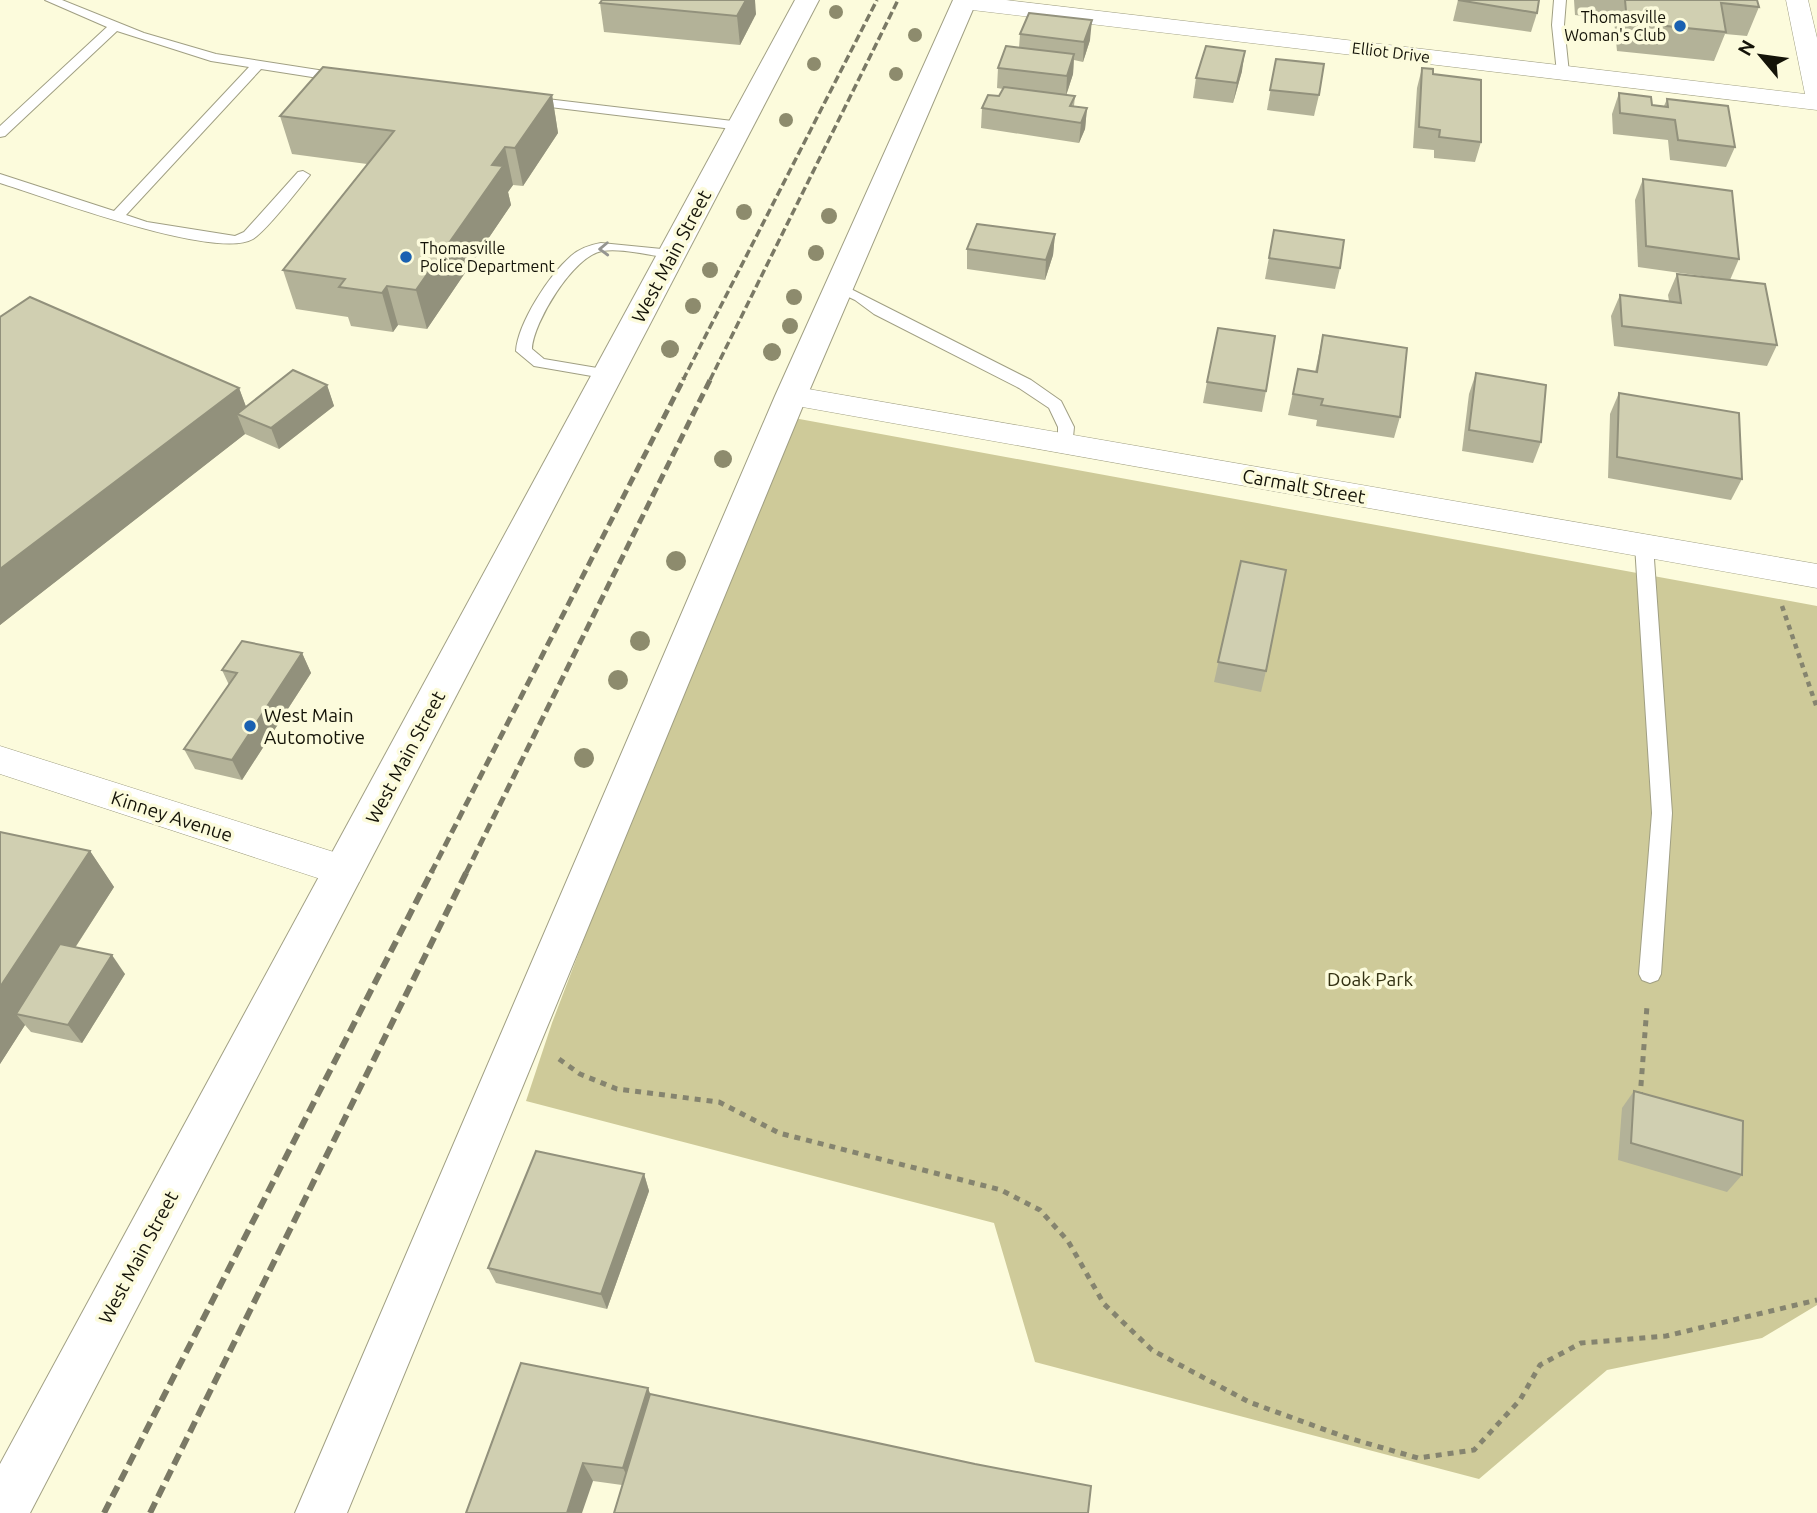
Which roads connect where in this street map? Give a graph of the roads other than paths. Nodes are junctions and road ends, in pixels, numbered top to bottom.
1 (51, 0) edge
2 (807, 0) edge
3 (1560, 0) edge
4 (1797, 0) edge
5 (965, 1) edge
6 (115, 26) junction
7 (257, 66) junction
8 (1563, 73) junction
9 (354, 79) edge
10 (1817, 93) edge
11 (514, 99) edge
12 (1817, 103) edge
13 (741, 126) junction
14 (0, 132) edge
15 (303, 175) dead end
16 (0, 178) edge
17 (116, 217) junction
18 (672, 254) junction
19 (839, 287) junction
20 (609, 374) junction
21 (791, 396) junction
22 (1066, 444) junction
23 (1644, 545) junction
24 (1817, 576) edge
25 (0, 760) edge
26 (345, 871) junction
27 (1650, 974) road end
28 (2, 1513) edge
29 (321, 1513) edge

1 - 6 lane
2 - 13 main road, West Main Street
3 - 8 lane
4 - 10 street
5 - 8 street, Elliot Drive
5 - 19 main road
6 - 7 lane
6 - 14 lane
7 - 9 lane
7 - 17 lane
8 - 12 street, Elliot Drive
11 - 13 lane
13 - 18 main road, West Main Street
15 - 17 lane
16 - 17 lane
18 - 20 main road, West Main Street
18 -> 20 lane
19 - 21 main road
19 - 22 lane
20 - 26 main road, West Main Street
21 - 22 street, Carmalt Street
21 - 29 main road
22 - 23 street, Carmalt Street
23 - 24 street, Carmalt Street
23 - 27 lane
25 - 26 street, Kinney Avenue
26 - 28 main road, West Main Street

